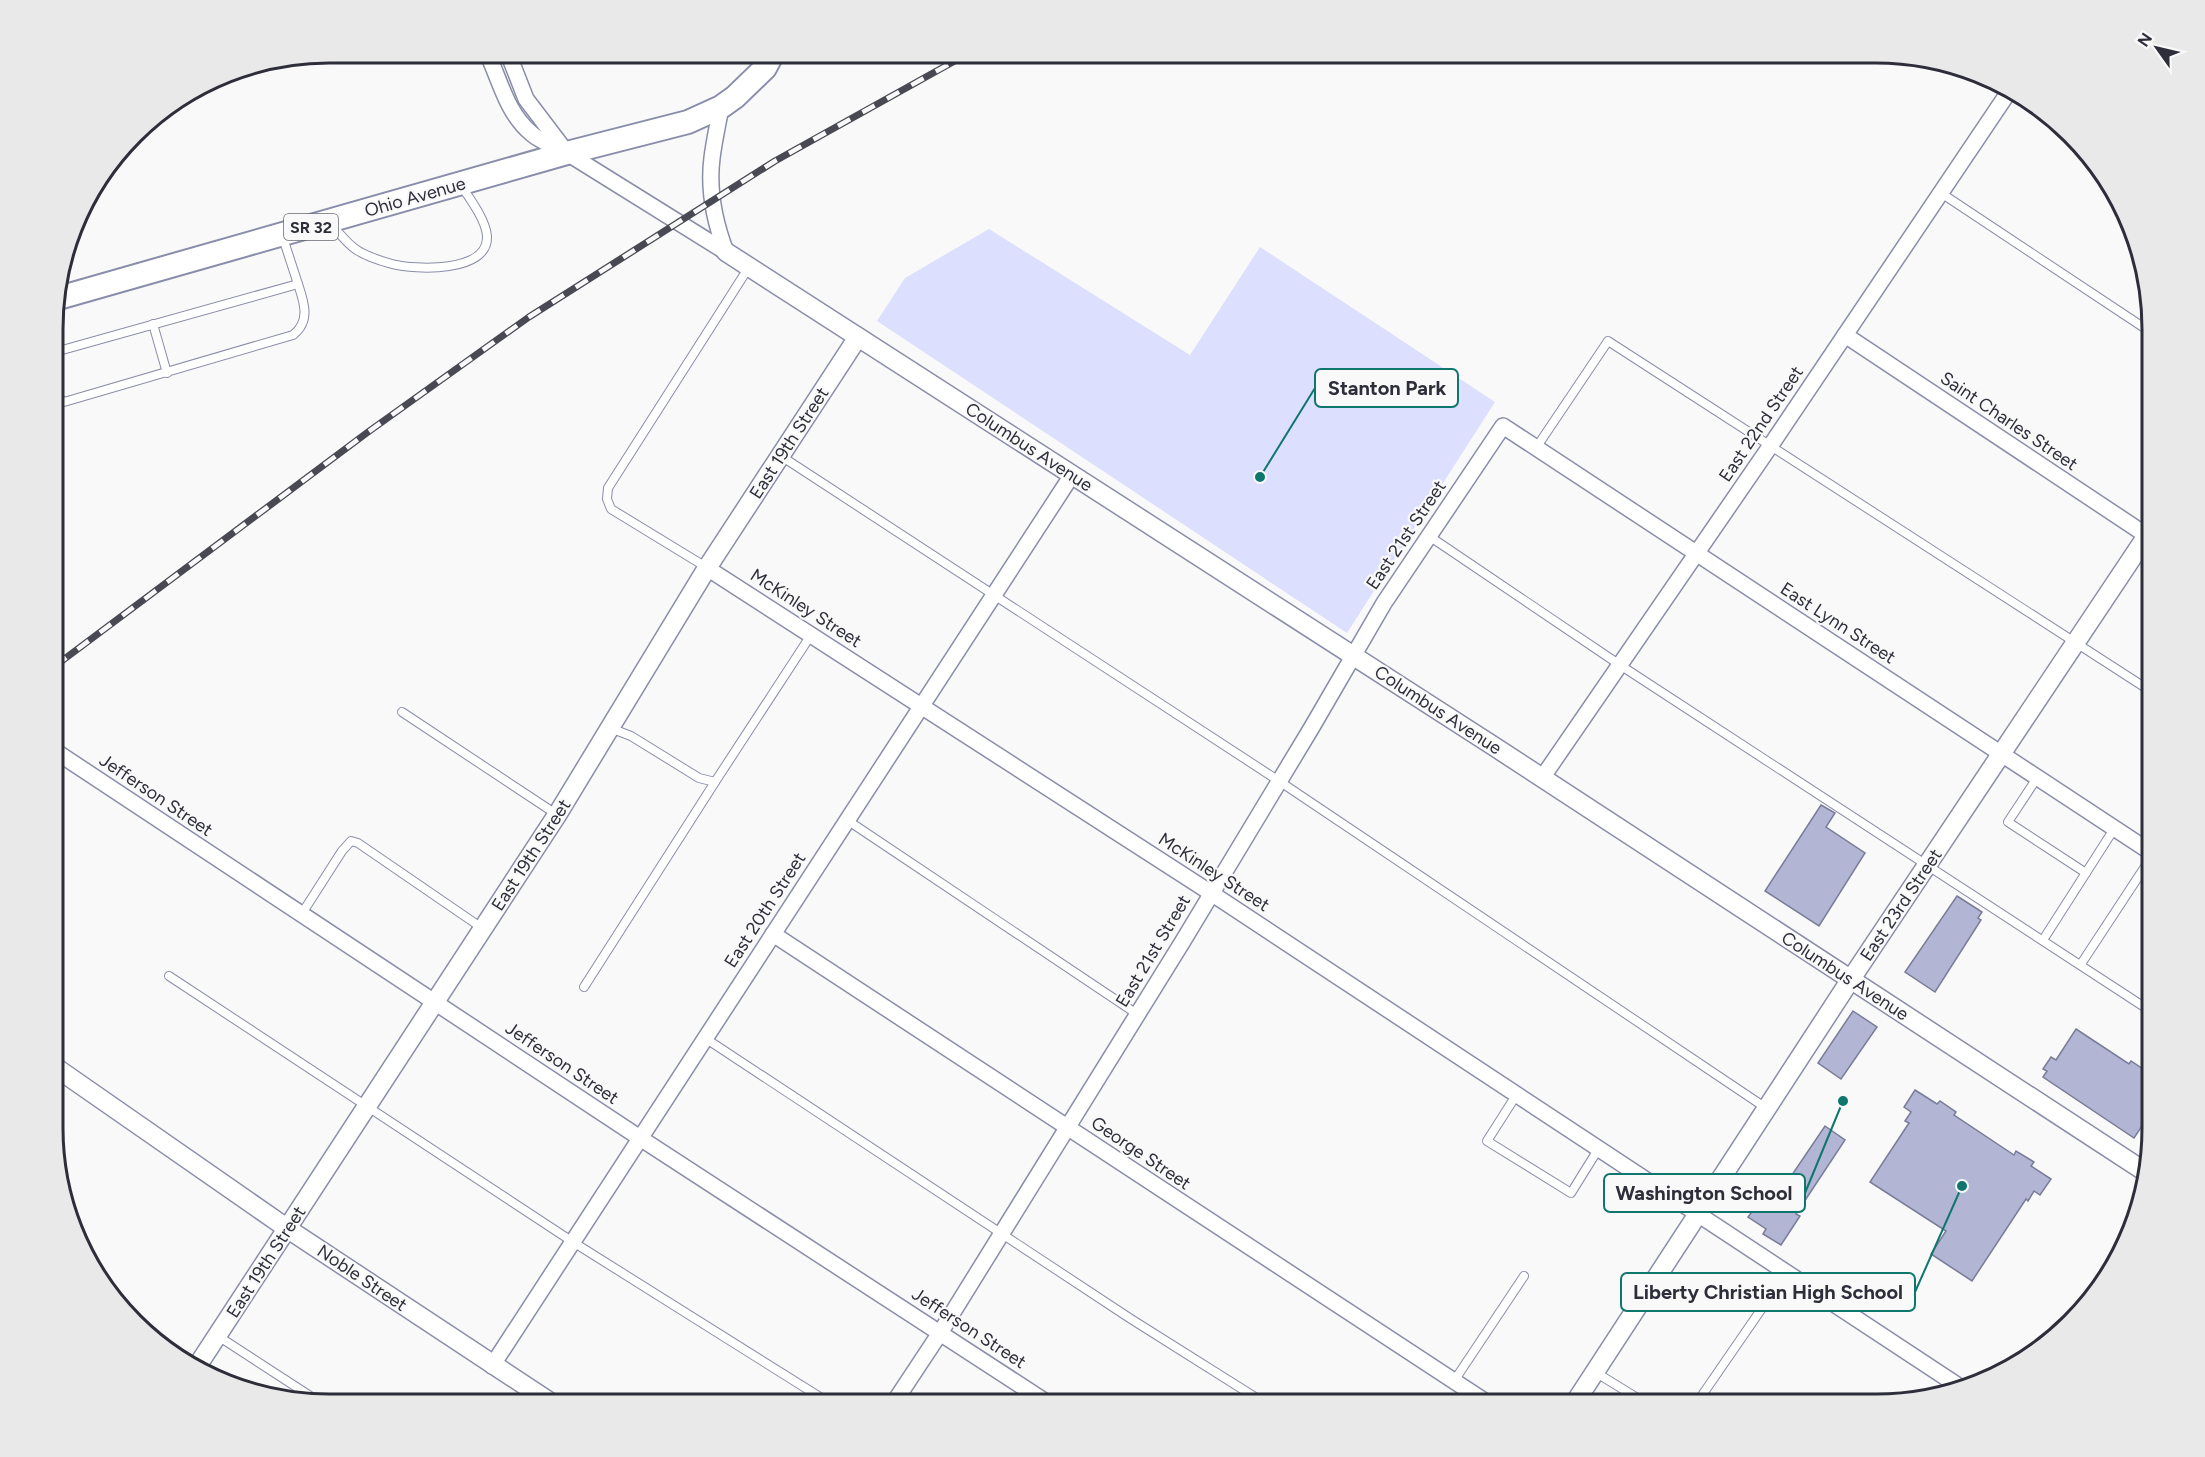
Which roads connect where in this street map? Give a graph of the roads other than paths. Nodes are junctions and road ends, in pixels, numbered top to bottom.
1 (491, 63) edge
2 (512, 63) edge
3 (767, 63) edge
4 (2005, 97) edge
5 (721, 106) junction
6 (567, 153) junction
7 (461, 185) junction
8 (1941, 193) junction
9 (328, 222) junction
10 (282, 235) junction
11 (726, 252) junction
12 (749, 267) junction
13 (298, 284) junction
14 (65, 296) edge
15 (153, 324) junction
16 (2142, 326) edge
17 (1845, 335) junction
18 (858, 337) junction
19 (63, 350) edge
20 (167, 373) junction
21 (63, 401) edge
22 (1503, 426) joint
23 (1771, 445) junction
24 (1536, 448) junction
25 (780, 456) junction
26 (1072, 475) junction
27 (2142, 529) edge
28 (1429, 536) junction
29 (2142, 546) edge
30 (1697, 554) junction
31 (707, 568) junction
32 (993, 595) junction
33 (811, 635) junction
34 (2076, 642) junction
35 (1353, 656) junction
36 (1620, 665) junction
37 (2142, 685) edge
38 (921, 706) junction
39 (402, 712) dead end
40 (609, 728) junction
41 (2002, 754) junction
42 (63, 757) edge
43 (1542, 778) junction
44 (2037, 778) junction
45 (1279, 781) junction
46 (714, 782) junction
47 (557, 815) junction
48 (847, 820) junction
49 (2114, 829) junction
50 (2142, 848) edge
51 (1928, 864) junction
52 (2142, 870) edge
53 (2086, 873) junction
54 (1211, 893) junction
55 (302, 915) junction
56 (483, 929) junction
57 (773, 934) junction
58 (2043, 939) junction
59 (2080, 964) junction
60 (169, 976) dead end
61 (1851, 979) junction
62 (584, 987) dead end
63 (435, 1001) junction
64 (2142, 1005) edge
65 (1137, 1014) junction
66 (705, 1038) junction
67 (63, 1073) edge
68 (1517, 1094) junction
69 (368, 1106) junction
70 (1766, 1108) junction
71 (1067, 1128) junction
72 (640, 1138) junction
73 (1599, 1148) junction
74 (2139, 1168) edge
75 (1697, 1214) junction
76 (288, 1229) junction
77 (1002, 1233) junction
78 (573, 1242) junction
79 (1786, 1272) junction
80 (1524, 1276) dead end
81 (940, 1333) junction
82 (218, 1336) junction
83 (201, 1361) edge
84 (492, 1366) junction
85 (1595, 1372) junction
86 (1454, 1381) junction
87 (1953, 1382) edge
88 (305, 1393) edge
89 (537, 1394) edge
90 (815, 1394) edge
91 (900, 1394) edge
92 (1034, 1394) edge
93 (1250, 1394) edge
94 (1474, 1394) edge
95 (1581, 1394) edge
96 (1631, 1394) edge
97 (1703, 1394) edge

1 - 6 street
2 - 6 street, Columbus Avenue
3 - 5 main road, SR 32
4 - 8 street, East 22nd Street
5 - 6 main road, SR 32
5 - 11 street
6 - 7 main road, Ohio Avenue / SR 32
6 - 11 street, Columbus Avenue
7 - 9 main road, Ohio Avenue / SR 32
7 - 9 lane
8 - 16 lane
8 - 17 street, East 22nd Street
9 - 10 main road, Ohio Avenue / SR 32
10 - 13 lane
10 - 14 main road, Ohio Avenue / SR 32
11 - 12 street, Columbus Avenue
12 - 18 street, Columbus Avenue
12 - 31 lane
13 - 15 lane
13 - 20 lane
15 - 19 lane
15 - 20 lane
17 - 23 street, East 22nd Street
17 - 27 street, Saint Charles Street
18 - 25 street, East 19th Street
18 - 26 street, Columbus Avenue
20 - 21 lane
22 - 24 street, East Lynn Street
22 - 28 street, East 21st Street
23 - 24 lane
23 - 30 street, East 22nd Street
23 - 34 lane
24 - 30 street, East Lynn Street
25 - 31 street, East 19th Street
25 - 32 lane
26 - 32 street, East 20th Street
26 - 35 street, Columbus Avenue
28 - 35 street, East 21st Street
28 - 36 lane
29 - 34 street, East 23rd Street
30 - 36 street, East 22nd Street
30 - 41 street, East Lynn Street
31 - 33 street, McKinley Street
31 - 40 street, East 19th Street
32 - 38 street, East 20th Street
32 - 45 lane
33 - 38 street, McKinley Street
33 - 46 lane
34 - 37 lane
34 - 41 street, East 23rd Street
35 - 43 street, Columbus Avenue
35 - 45 street, East 21st Street
36 - 43 street, East 22nd Street
36 - 51 lane
38 - 48 street, East 20th Street
38 - 54 street, McKinley Street
39 - 47 lane
40 - 46 lane
40 - 47 street, East 19th Street
41 - 44 street, East Lynn Street
41 - 51 street, East 23rd Street
42 - 55 street, Jefferson Street
43 - 61 street, Columbus Avenue
44 - 49 street, East Lynn Street
44 - 53 lane
45 - 54 street, East 21st Street
45 - 70 lane
46 - 62 lane
47 - 56 street, East 19th Street
48 - 57 street, East 20th Street
48 - 65 lane
49 - 50 street, East Lynn Street
49 - 53 lane
51 - 58 lane
51 - 61 street, East 23rd Street
52 - 59 lane
53 - 58 lane
54 - 65 street, East 21st Street
54 - 68 street, McKinley Street
55 - 56 lane
55 - 63 street, Jefferson Street
56 - 63 street, East 19th Street
57 - 66 street, East 20th Street
57 - 71 street, George Street
58 - 59 lane
59 - 64 lane
60 - 69 lane
61 - 70 street, East 23rd Street
61 - 74 street, Columbus Avenue
63 - 69 street, East 19th Street
63 - 72 street, Jefferson Street
65 - 71 street, East 21st Street
66 - 72 street, East 20th Street
66 - 77 lane
67 - 76 street, Noble Street
68 - 73 street, McKinley Street
68 - 73 lane
69 - 76 street, East 19th Street
69 - 78 lane
70 - 75 street, East 23rd Street
71 - 77 street, East 21st Street
71 - 86 street, George Street
72 - 78 street, East 20th Street
72 - 81 street, Jefferson Street
73 - 75 street, McKinley Street
75 - 79 street, McKinley Street
75 - 85 street, East 23rd Street
76 - 82 street, East 19th Street
76 - 84 street, Noble Street
77 - 81 street, East 21st Street
77 - 93 lane
78 - 84 street, East 20th Street
78 - 90 lane
79 - 87 street, McKinley Street
79 - 97 lane
80 - 86 lane
81 - 91 street, East 21st Street
81 - 92 street, Jefferson Street
82 - 83 street, East 19th Street
82 - 88 lane
84 - 89 street, Noble Street
85 - 95 street, East 23rd Street
85 - 96 lane
86 - 94 street, George Street

